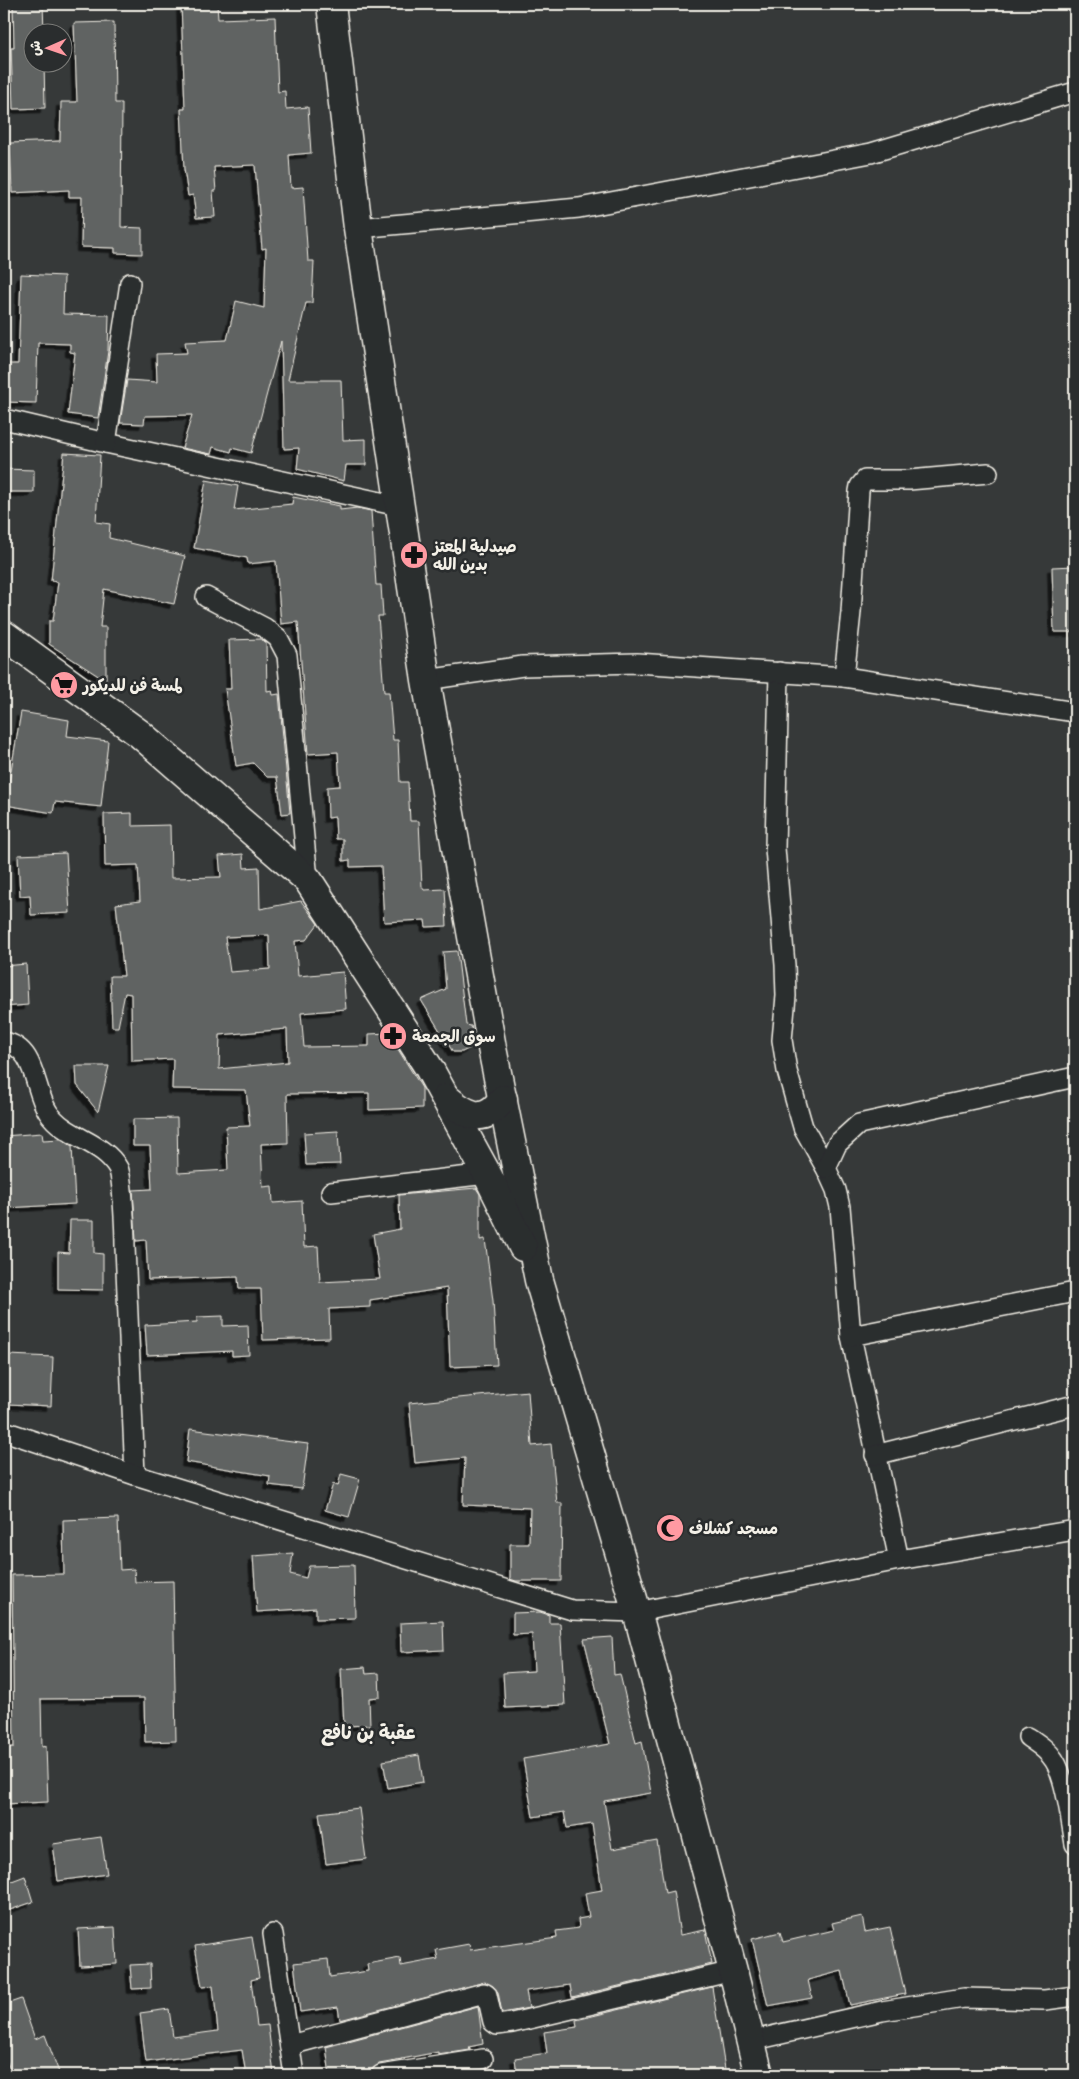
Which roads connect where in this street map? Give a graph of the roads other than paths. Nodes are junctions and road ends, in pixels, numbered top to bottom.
1 (331, 4) edge
2 (1075, 92) edge
3 (358, 228) junction
4 (130, 283) dead end
5 (4, 419) edge
6 (106, 443) junction
7 (988, 474) dead end
8 (399, 506) junction
9 (206, 597) dead end
10 (4, 635) edge
11 (779, 672) junction
12 (844, 676) junction
13 (426, 680) junction
14 (1075, 712) edge
15 (308, 880) junction
16 (4, 1042) edge
17 (1075, 1077) edge
18 (445, 1097) junction
19 (503, 1100) junction
20 (826, 1168) junction
21 (487, 1174) junction
22 (331, 1192) dead end
23 (539, 1280) junction
24 (1075, 1292) edge
25 (851, 1336) junction
26 (1075, 1405) edge
27 (4, 1431) edge
28 (875, 1455) junction
29 (135, 1475) junction
30 (1075, 1530) edge
31 (899, 1560) junction
32 (637, 1612) junction
33 (1028, 1737) dead end
34 (1075, 1844) edge
35 (273, 1934) dead end
36 (733, 1970) junction
37 (1075, 1996) edge
38 (750, 2041) junction
39 (290, 2045) junction
40 (483, 2059) dead end
41 (294, 2075) edge
42 (381, 2075) edge
43 (757, 2075) edge

1 - 3 main road
2 - 3 street
3 - 8 main road
4 - 6 street
5 - 6 street
6 - 8 street
7 - 12 street
8 - 13 main road
9 - 15 street
10 - 15 main road
11 - 12 street
11 - 13 street
11 - 20 street
12 - 14 street
13 - 19 main road
15 - 18 main road
16 - 29 street
17 - 20 street
18 - 19 main road
18 - 21 main road
19 - 23 main road
20 - 25 street
21 - 22 street
21 - 23 main road
23 - 32 main road
24 - 25 street
25 - 28 street
26 - 28 street
27 - 29 street
28 - 31 street
29 - 32 street
30 - 31 street
31 - 32 street
32 - 36 main road
33 - 34 street
35 - 39 street
36 - 38 main road
36 - 39 street
37 - 38 street
38 - 43 main road
39 - 41 street
40 - 42 street

